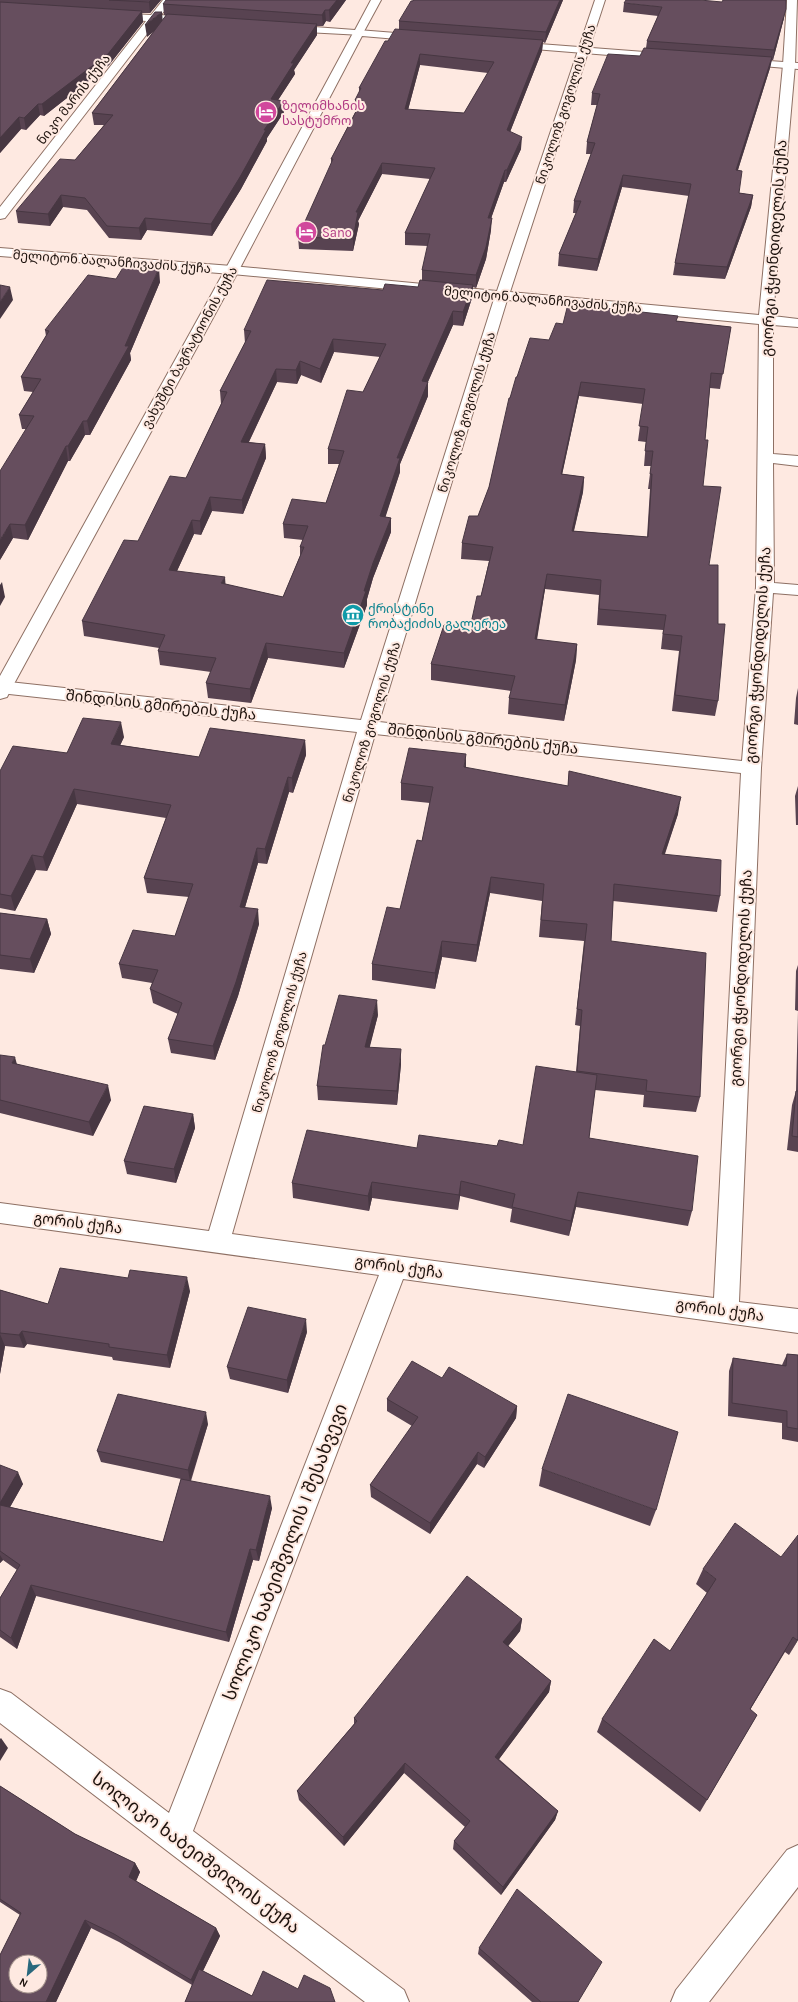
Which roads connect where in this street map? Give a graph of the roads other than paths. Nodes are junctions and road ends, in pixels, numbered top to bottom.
1 (168, 0) edge
2 (376, 0) edge
3 (600, 0) edge
4 (792, 0) edge
5 (100, 14) edge
6 (153, 18) junction
7 (192, 21) edge
8 (279, 27) edge
9 (358, 33) junction
10 (432, 39) edge
11 (503, 45) edge
12 (582, 51) junction
13 (686, 58) edge
14 (733, 62) edge
15 (793, 66) edge
16 (0, 215) edge
17 (0, 252) edge
18 (232, 270) junction
19 (502, 295) junction
20 (766, 320) junction
21 (798, 323) edge
22 (765, 458) junction
23 (798, 461) edge
24 (765, 586) junction
25 (798, 590) edge
26 (1, 689) edge
27 (368, 727) junction
28 (751, 768) junction
29 (0, 1212) edge
30 (218, 1241) junction
31 (395, 1266) junction
32 (726, 1310) junction
33 (798, 1320) edge
34 (0, 1704) edge
35 (175, 1837) junction
36 (798, 1862) edge
37 (392, 2002) edge
38 (688, 2002) edge

1 - 6 street, ნიკო მარის ქუჩა
2 - 9 street, ვახუშტი ბაგრატიონის ქუჩა
3 - 12 street, ნიკოლოზ გოგოლის ქუჩა
4 - 15 street, გიორგი ჭყონდიდელის ქუჩა
5 - 6 street
6 - 7 street
6 - 16 street, ნიკო მარის ქუჩა
8 - 9 street
9 - 10 street
9 - 18 street, ვახუშტი ბაგრატიონის ქუჩა
11 - 12 street
12 - 13 street
12 - 19 street, ნიკოლოზ გოგოლის ქუჩა
14 - 15 street
15 - 20 street, გიორგი ჭყონდიდელის ქუჩა
17 - 18 street, მელიტონ ბალანჩივაძის ქუჩა
18 - 19 street, მელიტონ ბალანჩივაძის ქუჩა
18 - 26 street, ვახუშტი ბაგრატიონის ქუჩა
19 - 20 street, მელიტონ ბალანჩივაძის ქუჩა
19 - 27 street, ნიკოლოზ გოგოლის ქუჩა
20 - 21 street, მელიტონ ბალანჩივაძის ქუჩა
20 - 22 street, გიორგი ჭყონდიდელის ქუჩა
22 - 23 street
22 - 24 street, გიორგი ჭყონდიდელის ქუჩა
24 - 25 street
24 - 28 street, გიორგი ჭყონდიდელის ქუჩა
26 - 27 street, შინდისის გმირების ქუჩა
27 - 28 street, შინდისის გმირების ქუჩა
27 - 30 street, ნიკოლოზ გოგოლის ქუჩა
28 - 32 street, გიორგი ჭყონდიდელის ქუჩა
29 - 30 street, გორის ქუჩა
30 - 31 street, გორის ქუჩა
31 - 32 street, გორის ქუჩა
31 - 35 street, სოლიკო ხაბეიშვილის I შესახვევი
32 - 33 street, გორის ქუჩა
34 - 35 street, სოლიკო ხაბეიშვილის ქუჩა
35 - 37 street, სოლიკო ხაბეიშვილის ქუჩა
36 - 38 street

